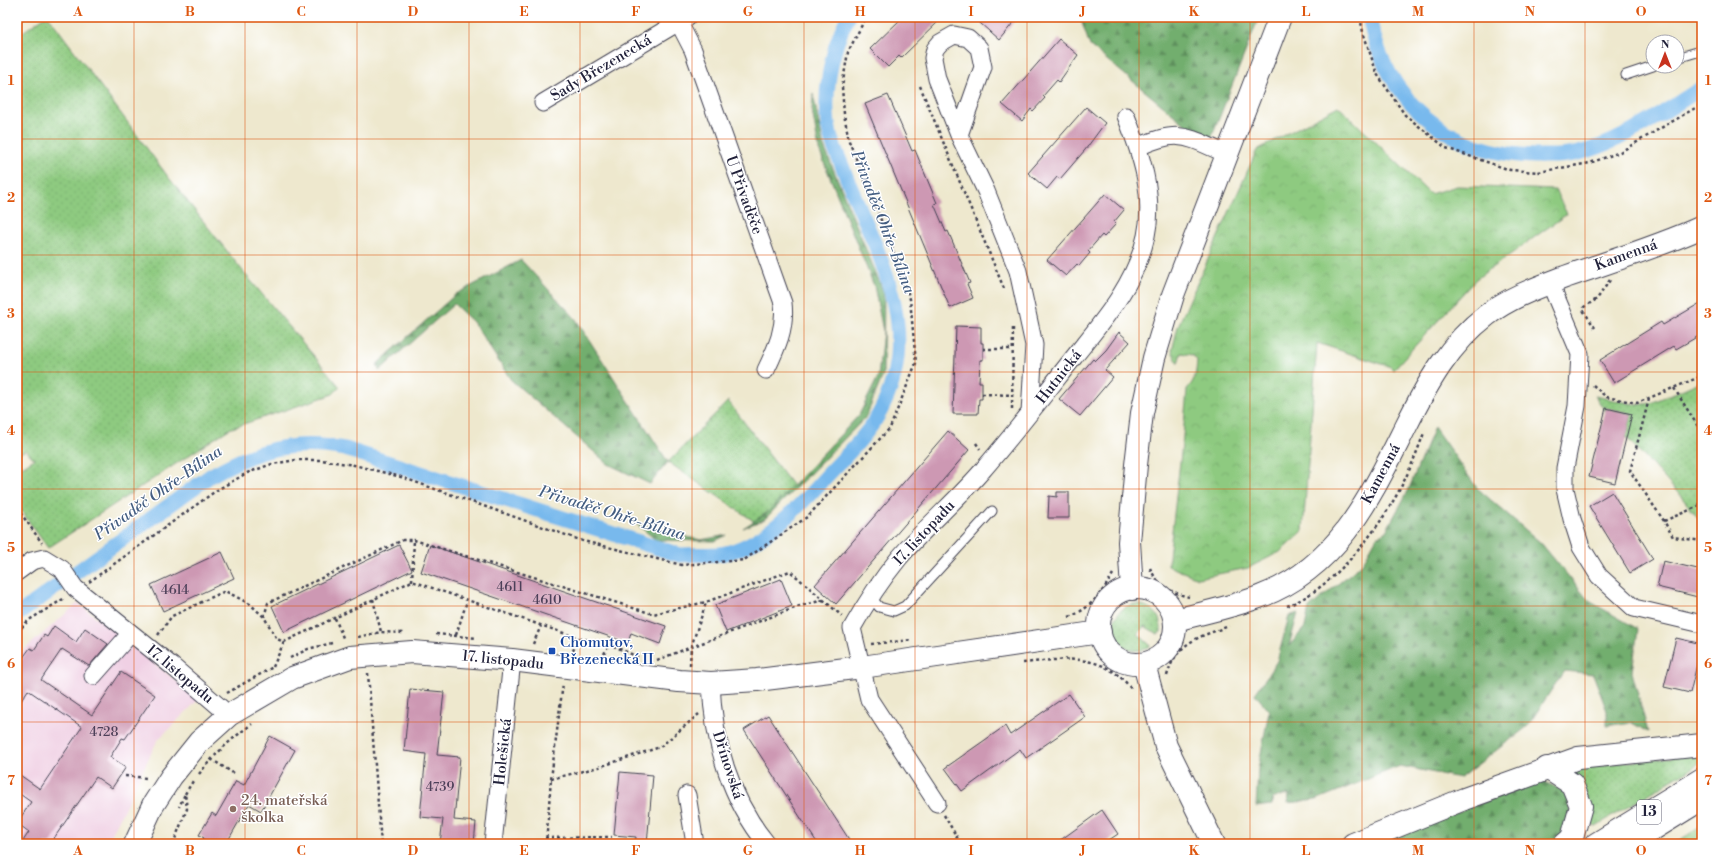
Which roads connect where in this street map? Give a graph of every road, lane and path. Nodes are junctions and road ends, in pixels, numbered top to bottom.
1 (26, 17) edge
2 (866, 17) edge
3 (1280, 17) edge
4 (1360, 17) edge
5 (681, 19) edge
6 (17, 24) edge
7 (1702, 48) edge
8 (1685, 56) edge
9 (1645, 69) edge
10 (1626, 75) dead end
11 (920, 86) dead end
12 (543, 103) dead end
13 (1702, 104) edge
14 (1126, 116) dead end
15 (959, 135) junction
16 (1138, 147) junction
17 (1227, 154) junction
18 (1702, 227) edge
19 (1604, 280) dead end
20 (1550, 283) junction
21 (1006, 293) dead end
22 (1013, 322) dead end
23 (1595, 328) dead end
24 (983, 349) dead end
25 (1013, 349) junction
26 (766, 370) dead end
27 (1579, 373) junction
28 (1702, 376) edge
29 (1674, 388) junction
30 (982, 394) dead end
31 (1013, 395) junction
32 (1650, 399) junction
33 (1012, 411) dead end
34 (1030, 413) junction
35 (1425, 431) dead end
36 (1702, 433) edge
37 (986, 445) dead end
38 (981, 451) dead end
39 (1702, 494) edge
40 (1700, 506) edge
41 (17, 508) edge
42 (992, 511) dead end
43 (1664, 521) junction
44 (414, 540) junction
45 (1702, 541) edge
46 (43, 544) dead end
47 (1130, 563) junction
48 (17, 572) edge
49 (412, 581) junction
50 (77, 589) junction
51 (1132, 589) junction
52 (870, 596) junction
53 (373, 599) junction
54 (1196, 599) dead end
55 (824, 600) junction
56 (467, 601) junction
57 (706, 602) junction
58 (1285, 606) dead end
59 (264, 617) junction
60 (335, 618) junction
61 (1064, 618) dead end
62 (1175, 620) junction
63 (1702, 624) edge
64 (541, 626) junction
65 (1232, 626) dead end
66 (852, 628) junction
67 (17, 632) edge
68 (381, 632) dead end
69 (1100, 632) junction
70 (132, 633) junction
71 (456, 635) dead end
72 (578, 638) junction
73 (344, 640) dead end
74 (915, 640) dead end
75 (284, 642) junction
76 (533, 644) dead end
77 (608, 644) junction
78 (856, 646) junction
79 (149, 647) junction
80 (691, 647) junction
81 (573, 652) dead end
82 (603, 656) dead end
83 (512, 660) junction
84 (642, 660) dead end
85 (655, 660) dead end
86 (1021, 663) dead end
87 (1144, 664) junction
88 (273, 667) dead end
89 (862, 667) junction
90 (690, 668) dead end
91 (368, 672) junction
92 (375, 672) dead end
93 (361, 674) dead end
94 (93, 676) dead end
95 (570, 681) dead end
96 (711, 683) junction
97 (1150, 691) junction
98 (712, 711) junction
99 (229, 715) junction
100 (257, 720) dead end
101 (1702, 745) edge
102 (211, 759) junction
103 (1547, 768) junction
104 (232, 773) dead end
105 (125, 776) dead end
106 (147, 778) dead end
107 (550, 779) junction
108 (1702, 779) edge
109 (185, 794) junction
110 (687, 795) dead end
111 (1702, 799) edge
112 (937, 803) joint
113 (179, 807) dead end
114 (612, 837) dead end
115 (546, 838) junction
116 (762, 842) edge
117 (135, 844) edge
118 (173, 844) edge
119 (381, 844) edge
120 (493, 844) edge
121 (546, 844) edge
122 (695, 844) edge
123 (961, 844) edge
124 (1214, 844) edge
125 (1353, 844) edge
126 (1565, 844) edge
127 (1596, 844) edge
128 (1629, 844) edge

1 - 6 path
2 - 50 path
3 - 17 main road
4 - 13 path
5 - 12 street, Sady Březenecká
5 - 26 street, U Přivaděče
7 - 8 lane
9 - 10 lane
11 - 21 path
14 - 16 street, Hutnická
15 - 15 street, Hutnická
15 - 34 street, Hutnická
16 - 17 street
16 - 34 street, Hutnická
17 - 47 main road
18 - 20 main road, Kamenná
19 - 23 path
20 - 27 street
20 - 62 main road, Kamenná
22 - 25 path
24 - 25 path
25 - 31 path
27 - 32 path
27 - 63 street
28 - 29 path
29 - 32 path
29 - 36 path
30 - 31 path
31 - 33 path
32 - 43 path
34 - 52 street, 17. listopadu
35 - 58 path
37 - 38 path
39 - 40 path
40 - 43 path
41 - 46 path
42 - 52 lane
43 - 45 path
44 - 49 path
44 - 57 path
44 - 59 path
47 - 51 main road
47 - 54 path
47 - 61 path
48 - 50 street, 17. listopadu
49 - 53 path
49 - 56 path
50 - 67 path
50 - 70 street, 17. listopadu
51 - 62 main road
51 - 69 main road
52 - 66 street, 17. listopadu
53 - 60 path
53 - 68 path
55 - 57 path
55 - 66 path
55 - 80 path
56 - 64 path
56 - 71 path
57 - 80 path
59 - 75 path
59 - 79 path
60 - 73 path
60 - 75 path
62 - 87 main road
64 - 72 path
64 - 76 path
65 - 97 path
66 - 78 street
69 - 87 main road
69 - 89 main road, 17. listopadu
70 - 79 street, 17. listopadu
70 - 94 street, 17. listopadu
72 - 77 path
72 - 81 path
74 - 78 path
75 - 88 path
77 - 82 path
77 - 84 path
78 - 89 street
79 - 99 street, 17. listopadu
80 - 85 path
80 - 90 path
83 - 96 main road, 17. listopadu
83 - 99 main road, 17. listopadu
83 - 120 street, Holešická
86 - 97 path
87 - 97 main road
89 - 96 main road, 17. listopadu
89 - 112 street
91 - 92 path
91 - 93 path
91 - 119 path
95 - 107 path
96 - 98 street, Dřínovská
97 - 124 main road
98 - 107 path
98 - 116 street, Dřínovská
99 - 117 main road, 17. listopadu
100 - 102 path
101 - 103 main road
102 - 104 path
102 - 109 path
103 - 125 main road
103 - 126 main road
105 - 106 path
107 - 115 path
108 - 127 main road, 13
109 - 113 path
109 - 118 path
110 - 122 street
111 - 128 main road, 13
112 - 123 path
114 - 115 path
115 - 121 path

